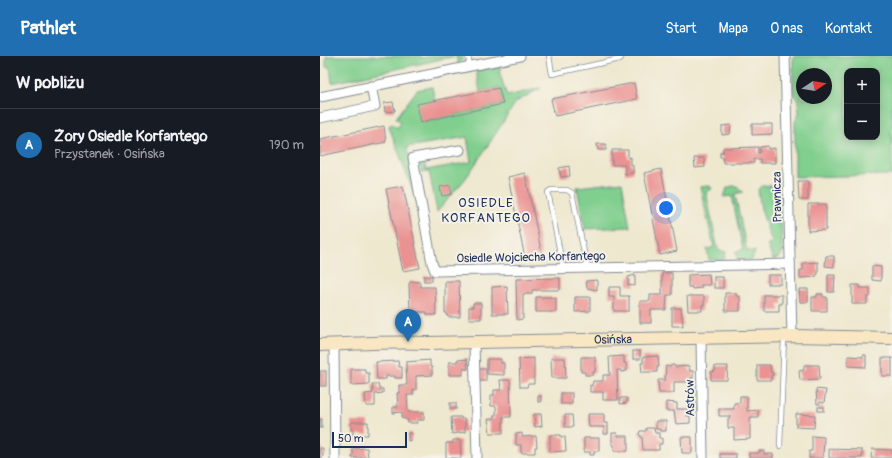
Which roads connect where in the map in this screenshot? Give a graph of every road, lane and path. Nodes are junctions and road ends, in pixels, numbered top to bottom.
1 (468, 56) edge
2 (520, 56) edge
3 (548, 56) edge
4 (622, 56) edge
5 (786, 56) edge
6 (470, 66) junction
7 (371, 86) junction
8 (320, 97) edge
9 (320, 118) edge
10 (460, 150) dead end
11 (790, 264) junction
12 (587, 267) junction
13 (563, 268) junction
14 (788, 336) junction
15 (701, 338) junction
16 (892, 338) edge
17 (474, 342) junction
18 (320, 345) edge
19 (334, 345) junction
20 (780, 446) dead end
21 (335, 458) edge
22 (477, 458) edge
23 (704, 458) edge

1 - 6 lane
2 - 6 street
3 - 4 lane
5 - 11 street, Prawnicza
6 - 7 street
7 - 8 street
7 - 9 street
10 - 13 street, Osiedle Wojciecha Korfantego
11 - 12 street, Osiedle Wojciecha Korfantego
11 - 14 street, Prawnicza
12 - 13 street, Osiedle Wojciecha Korfantego
12 - 13 lane
14 - 15 street, Osińska
14 - 16 street, Osińska
14 - 20 lane
15 - 17 street, Osińska
15 - 23 street, Astrów
17 - 19 street, Osińska
17 - 22 street
18 - 19 street, Osińska
19 - 21 street

